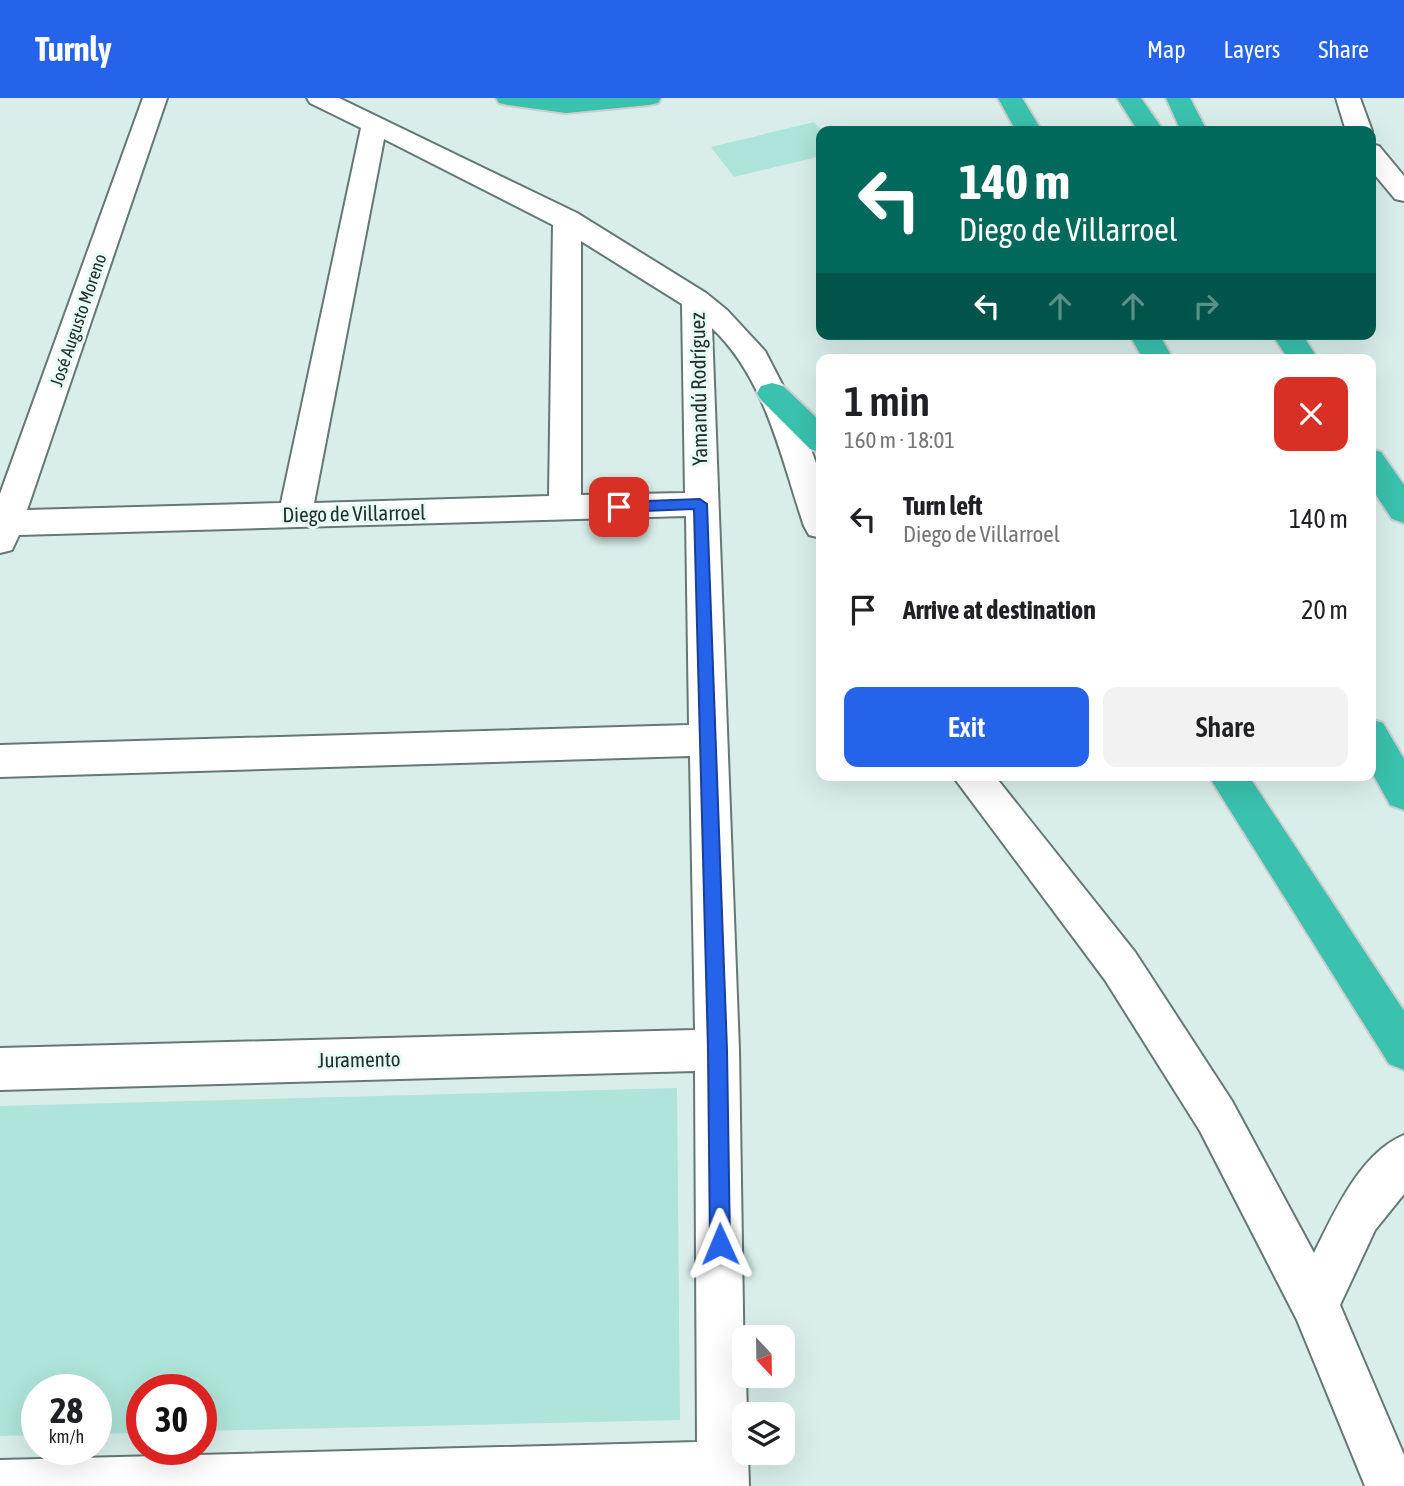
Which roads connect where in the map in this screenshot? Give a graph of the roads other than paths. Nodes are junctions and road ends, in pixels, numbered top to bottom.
1 (155, 98) edge
2 (319, 98) edge
3 (508, 98) edge
4 (649, 98) edge
5 (1010, 98) edge
6 (1129, 98) edge
7 (1178, 98) edge
8 (1348, 98) edge
9 (374, 125) junction
10 (1026, 126) edge
11 (1148, 126) edge
12 (1192, 126) edge
13 (1357, 126) edge
14 (1376, 159) edge
15 (1404, 193) edge
16 (567, 219) junction
17 (696, 299) junction
18 (772, 393) junction
19 (816, 436) edge
20 (1376, 469) edge
21 (700, 504) junction
22 (565, 509) junction
23 (1404, 511) edge
24 (816, 512) edge
25 (295, 514) junction
26 (2, 529) edge
27 (709, 740) junction
28 (1376, 745) edge
29 (0, 761) edge
30 (976, 781) edge
31 (1231, 781) edge
32 (1404, 794) edge
33 (1404, 1049) edge
34 (718, 1050) junction
35 (0, 1069) edge
36 (1404, 1158) edge
37 (1315, 1304) junction
38 (723, 1476) edge
39 (0, 1486) edge
40 (1391, 1486) edge

1 - 26 street, José Augusto Moreno
2 - 9 street
3 - 4 highway
5 - 10 highway
6 - 11 highway
7 - 12 highway
8 - 13 street
9 - 16 street
9 - 25 street
14 - 15 street
16 - 17 street
16 - 22 street
17 - 18 street
17 - 21 street, Yamandú Rodríguez
18 - 19 highway
18 - 24 street
20 - 23 highway
21 - 22 street, Diego de Villarroel
21 - 27 street, Yamandú Rodríguez
22 - 25 street, Diego de Villarroel
25 - 26 street, Diego de Villarroel
27 - 29 street
27 - 34 street, Yamandú Rodríguez
28 - 32 highway
30 - 37 street
31 - 33 highway
34 - 35 street, Juramento
34 - 38 street, Yamandú Rodríguez
36 - 37 street
37 - 40 street
38 - 39 street

